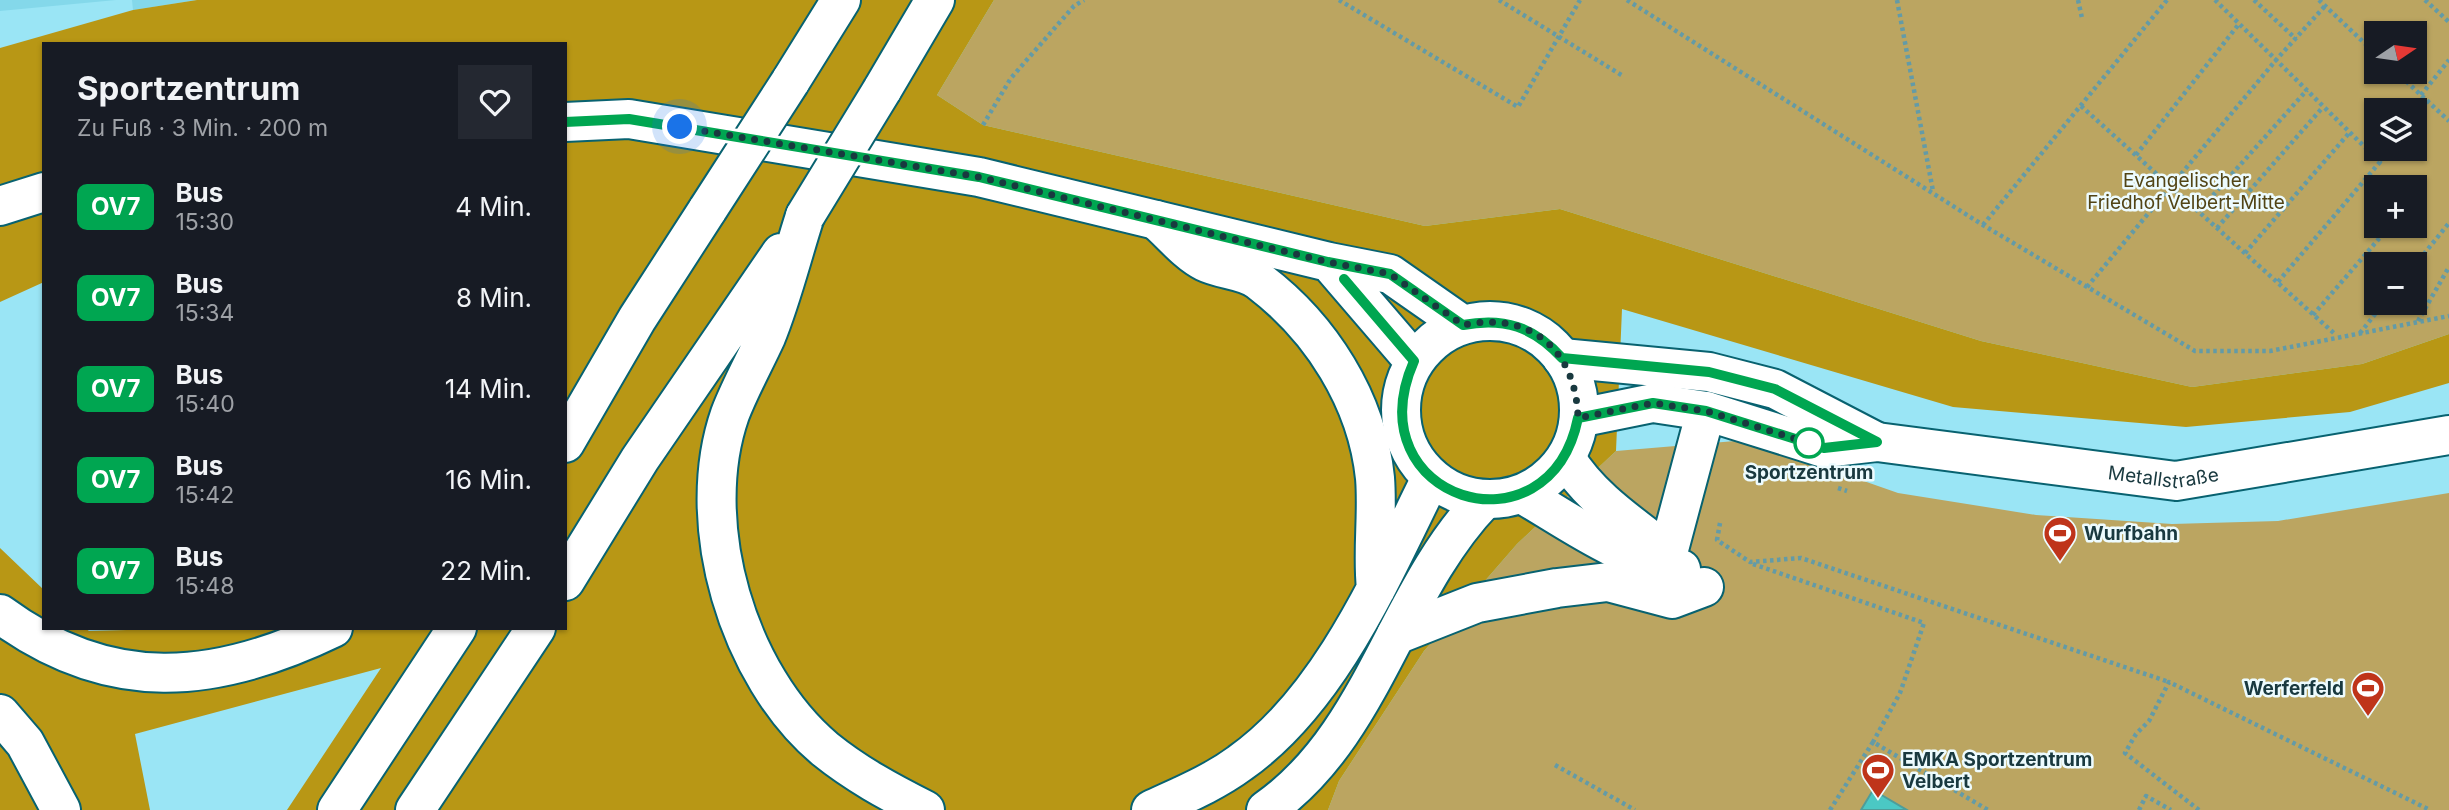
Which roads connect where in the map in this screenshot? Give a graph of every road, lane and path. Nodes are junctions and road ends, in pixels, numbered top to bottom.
1 (841, 0) edge
2 (935, 0) edge
3 (1084, 0) edge
4 (1339, 0) edge
5 (1499, 0) edge
6 (1580, 0) edge
7 (1627, 0) edge
8 (1897, 0) edge
9 (2078, 0) edge
10 (2167, 0) edge
11 (2215, 0) edge
12 (2254, 0) edge
13 (2319, 0) edge
14 (2425, 0) edge
15 (2325, 6) junction
16 (2082, 18) dead end
17 (2449, 22) edge
18 (2239, 24) junction
19 (1561, 38) junction
20 (2296, 39) junction
21 (2364, 43) edge
22 (2276, 60) junction
23 (2449, 60) edge
24 (1623, 76) dead end
25 (2409, 84) edge
26 (2307, 90) junction
27 (2421, 95) junction
28 (2081, 106) junction
29 (2323, 107) junction
30 (2449, 121) edge
31 (567, 122) edge
32 (983, 125) dead end
33 (2350, 132) junction
34 (2136, 155) junction
35 (2171, 187) junction
36 (1933, 192) junction
37 (42, 193) edge
38 (0, 206) edge
39 (2199, 212) junction
40 (806, 216) junction
41 (1156, 220) junction
42 (2449, 223) edge
43 (1983, 225) junction
44 (2217, 228) junction
45 (2379, 238) edge
46 (2426, 252) edge
47 (2245, 253) junction
48 (1328, 262) junction
49 (2449, 267) edge
50 (2277, 283) junction
51 (2087, 287) junction
52 (2313, 315) junction
53 (2374, 315) edge
54 (2449, 316) edge
55 (637, 319) junction
56 (2417, 322) junction
57 (1463, 325) junction
58 (2359, 334) junction
59 (2336, 335) junction
60 (1562, 358) junction
61 (1414, 361) junction
62 (567, 402) edge
63 (1706, 411) junction
64 (1578, 418) junction
65 (2449, 436) edge
66 (567, 440) edge
67 (1877, 442) junction
68 (1566, 458) junction
69 (1431, 478) junction
70 (1522, 494) junction
71 (1484, 500) junction
72 (1722, 514) dead end
73 (1668, 553) junction
74 (1750, 562) junction
75 (567, 577) edge
76 (1704, 587) dead end
77 (1376, 589) junction
78 (0, 614) edge
79 (329, 630) edge
80 (456, 630) edge
81 (535, 630) edge
82 (1396, 635) junction
83 (2169, 682) junction
84 (0, 714) edge
85 (1873, 742) junction
86 (1555, 765) dead end
87 (61, 810) edge
88 (337, 810) edge
89 (415, 810) edge
90 (925, 810) edge
91 (1151, 810) edge
92 (1266, 810) edge
93 (1635, 810) edge
94 (1830, 810) edge
95 (1988, 810) edge
96 (2138, 810) edge
97 (2171, 810) edge
98 (2199, 810) edge
99 (2430, 810) edge

1 - 55 main road, bridge
2 - 40 main road, bridge
3 - 32 path
4 - 19 path
5 - 19 path
6 - 19 path
7 - 36 path
8 - 36 path
9 - 16 path
10 - 28 path
11 - 18 path
12 - 20 path
13 - 15 path
14 - 17 path
15 - 20 path
15 - 21 path
18 - 22 path
18 - 34 path
19 - 24 path
20 - 22 path
22 - 26 path
22 - 35 path
23 - 27 path
25 - 27 path
26 - 29 path
26 - 39 path
27 - 30 path
28 - 34 path
28 - 43 path
29 - 33 path
29 - 44 path
31 - 41 main road
33 - 47 path
33 - 50 path
34 - 35 path
35 - 39 path
35 - 51 path
36 - 43 path
37 - 38 main road
39 - 44 path
40 - 75 main road
40 - 90 main road
41 - 48 main road
41 - 77 main road
42 - 46 path
43 - 51 path
44 - 47 path
45 - 52 path
47 - 50 path
48 - 57 main road
48 - 61 main road
49 - 56 path
50 - 52 path
51 - 59 path
52 - 59 path
53 - 58 path
54 - 56 path
55 - 62 main road
55 - 66 main road
56 - 58 path
57 - 60 main road
57 - 61 main road
58 - 59 path
60 - 64 main road
60 - 67 main road, Metallstraße
61 - 69 main road
63 - 64 main road, Metallstraße
63 - 67 main road, Metallstraße
63 - 73 main road
64 - 68 main road
65 - 67 main road, Metallstraße
68 - 70 main road
68 - 73 main road
69 - 71 main road
69 - 77 main road
70 - 71 main road
70 - 73 main road
71 - 82 main road
72 - 74 path
74 - 83 path
74 - 85 path
76 - 82 main road
77 - 91 main road
78 - 79 main road
80 - 88 main road
81 - 89 main road
82 - 92 main road
83 - 98 path
83 - 99 path
84 - 87 main road
85 - 94 path
85 - 95 path
86 - 93 path
96 - 97 path

